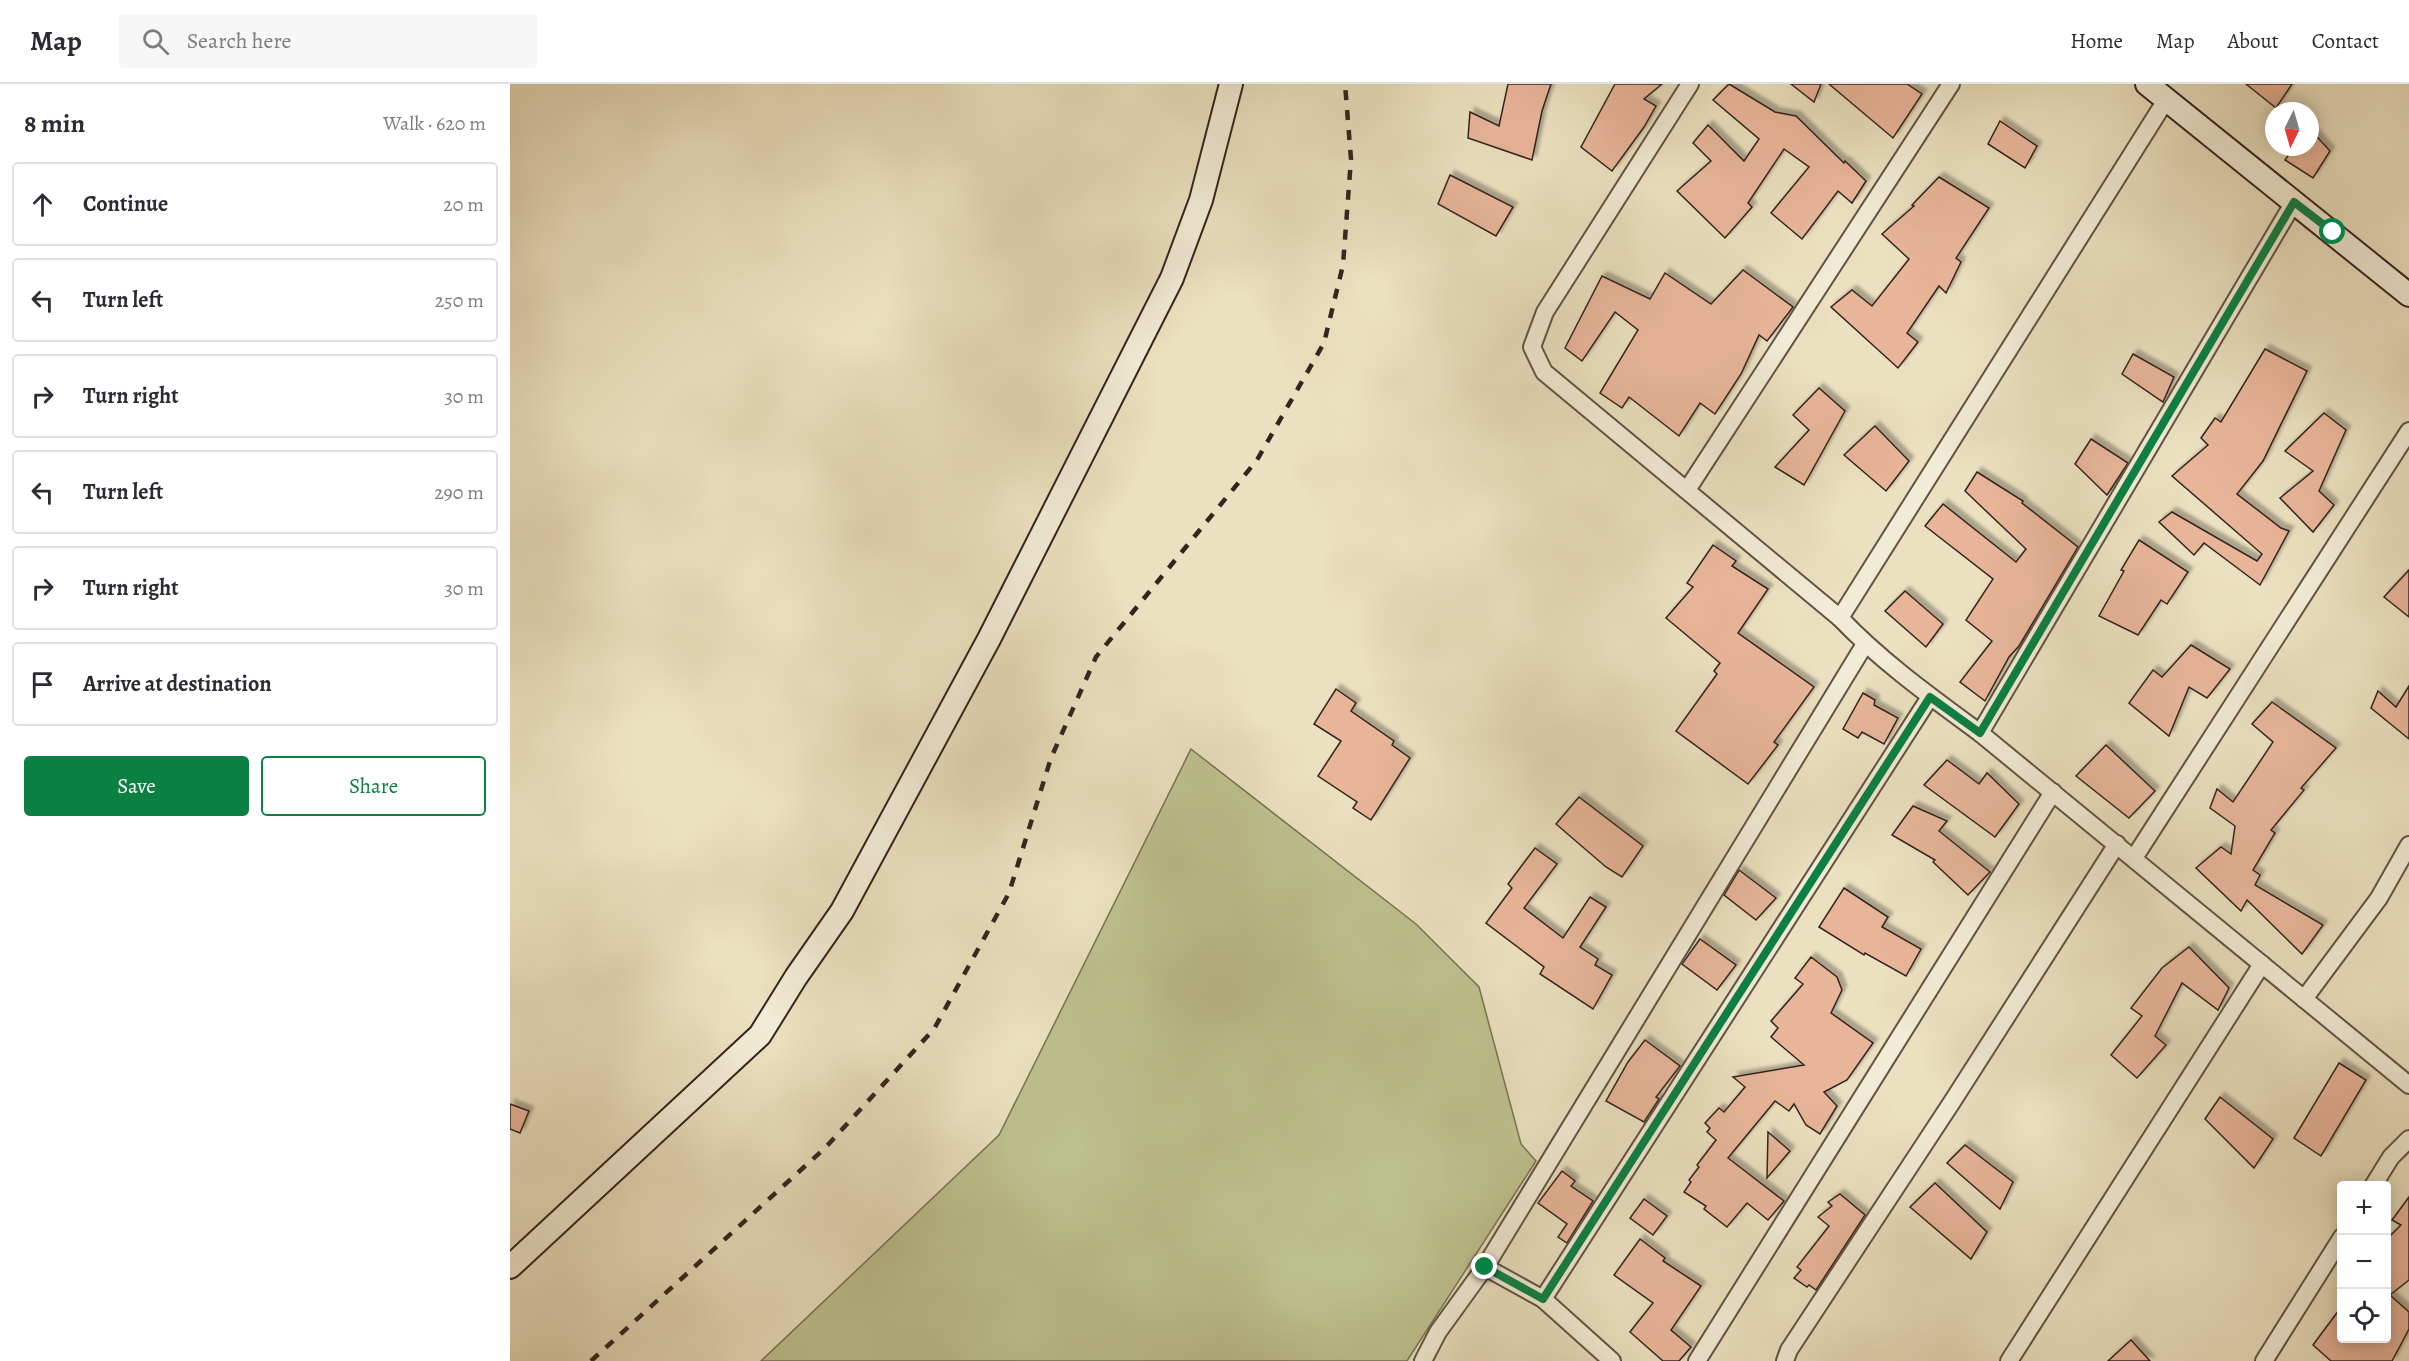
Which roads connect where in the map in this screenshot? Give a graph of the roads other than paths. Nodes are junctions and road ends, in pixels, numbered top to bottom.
1 (1231, 84) edge
2 (1690, 84) edge
3 (1951, 84) edge
4 (2147, 84) edge
5 (2166, 100) junction
6 (2294, 202) junction
7 (2407, 290) edge
8 (2409, 431) edge
9 (1687, 490) junction
10 (1840, 618) junction
11 (1865, 644) junction
12 (1930, 697) junction
13 (1980, 733) junction
14 (2053, 792) junction
15 (2117, 844) junction
16 (2409, 844) edge
17 (2134, 858) junction
18 (2262, 964) junction
19 (2304, 999) junction
20 (2409, 1085) edge
21 (2409, 1139) edge
22 (2376, 1181) edge
23 (2337, 1245) edge
24 (510, 1267) edge
25 (1485, 1267) junction
26 (1543, 1299) junction
27 (1423, 1361) edge
28 (1612, 1361) edge
29 (1697, 1361) edge
30 (1785, 1361) edge
31 (2009, 1361) edge
32 (2264, 1361) edge

1 - 24 street
2 - 9 street
3 - 9 street
4 - 5 street
5 - 6 street
5 - 10 street
6 - 7 street
6 - 13 street
8 - 17 street
9 - 10 street
10 - 11 street
11 - 12 street
11 - 25 street
12 - 13 street
12 - 26 street
13 - 14 street
14 - 15 street
14 - 29 street
15 - 17 street
15 - 30 street
16 - 19 street
17 - 18 street
18 - 19 street
18 - 31 street
19 - 20 street
21 - 22 street
23 - 32 street
25 - 26 street
25 - 27 street
26 - 28 street

